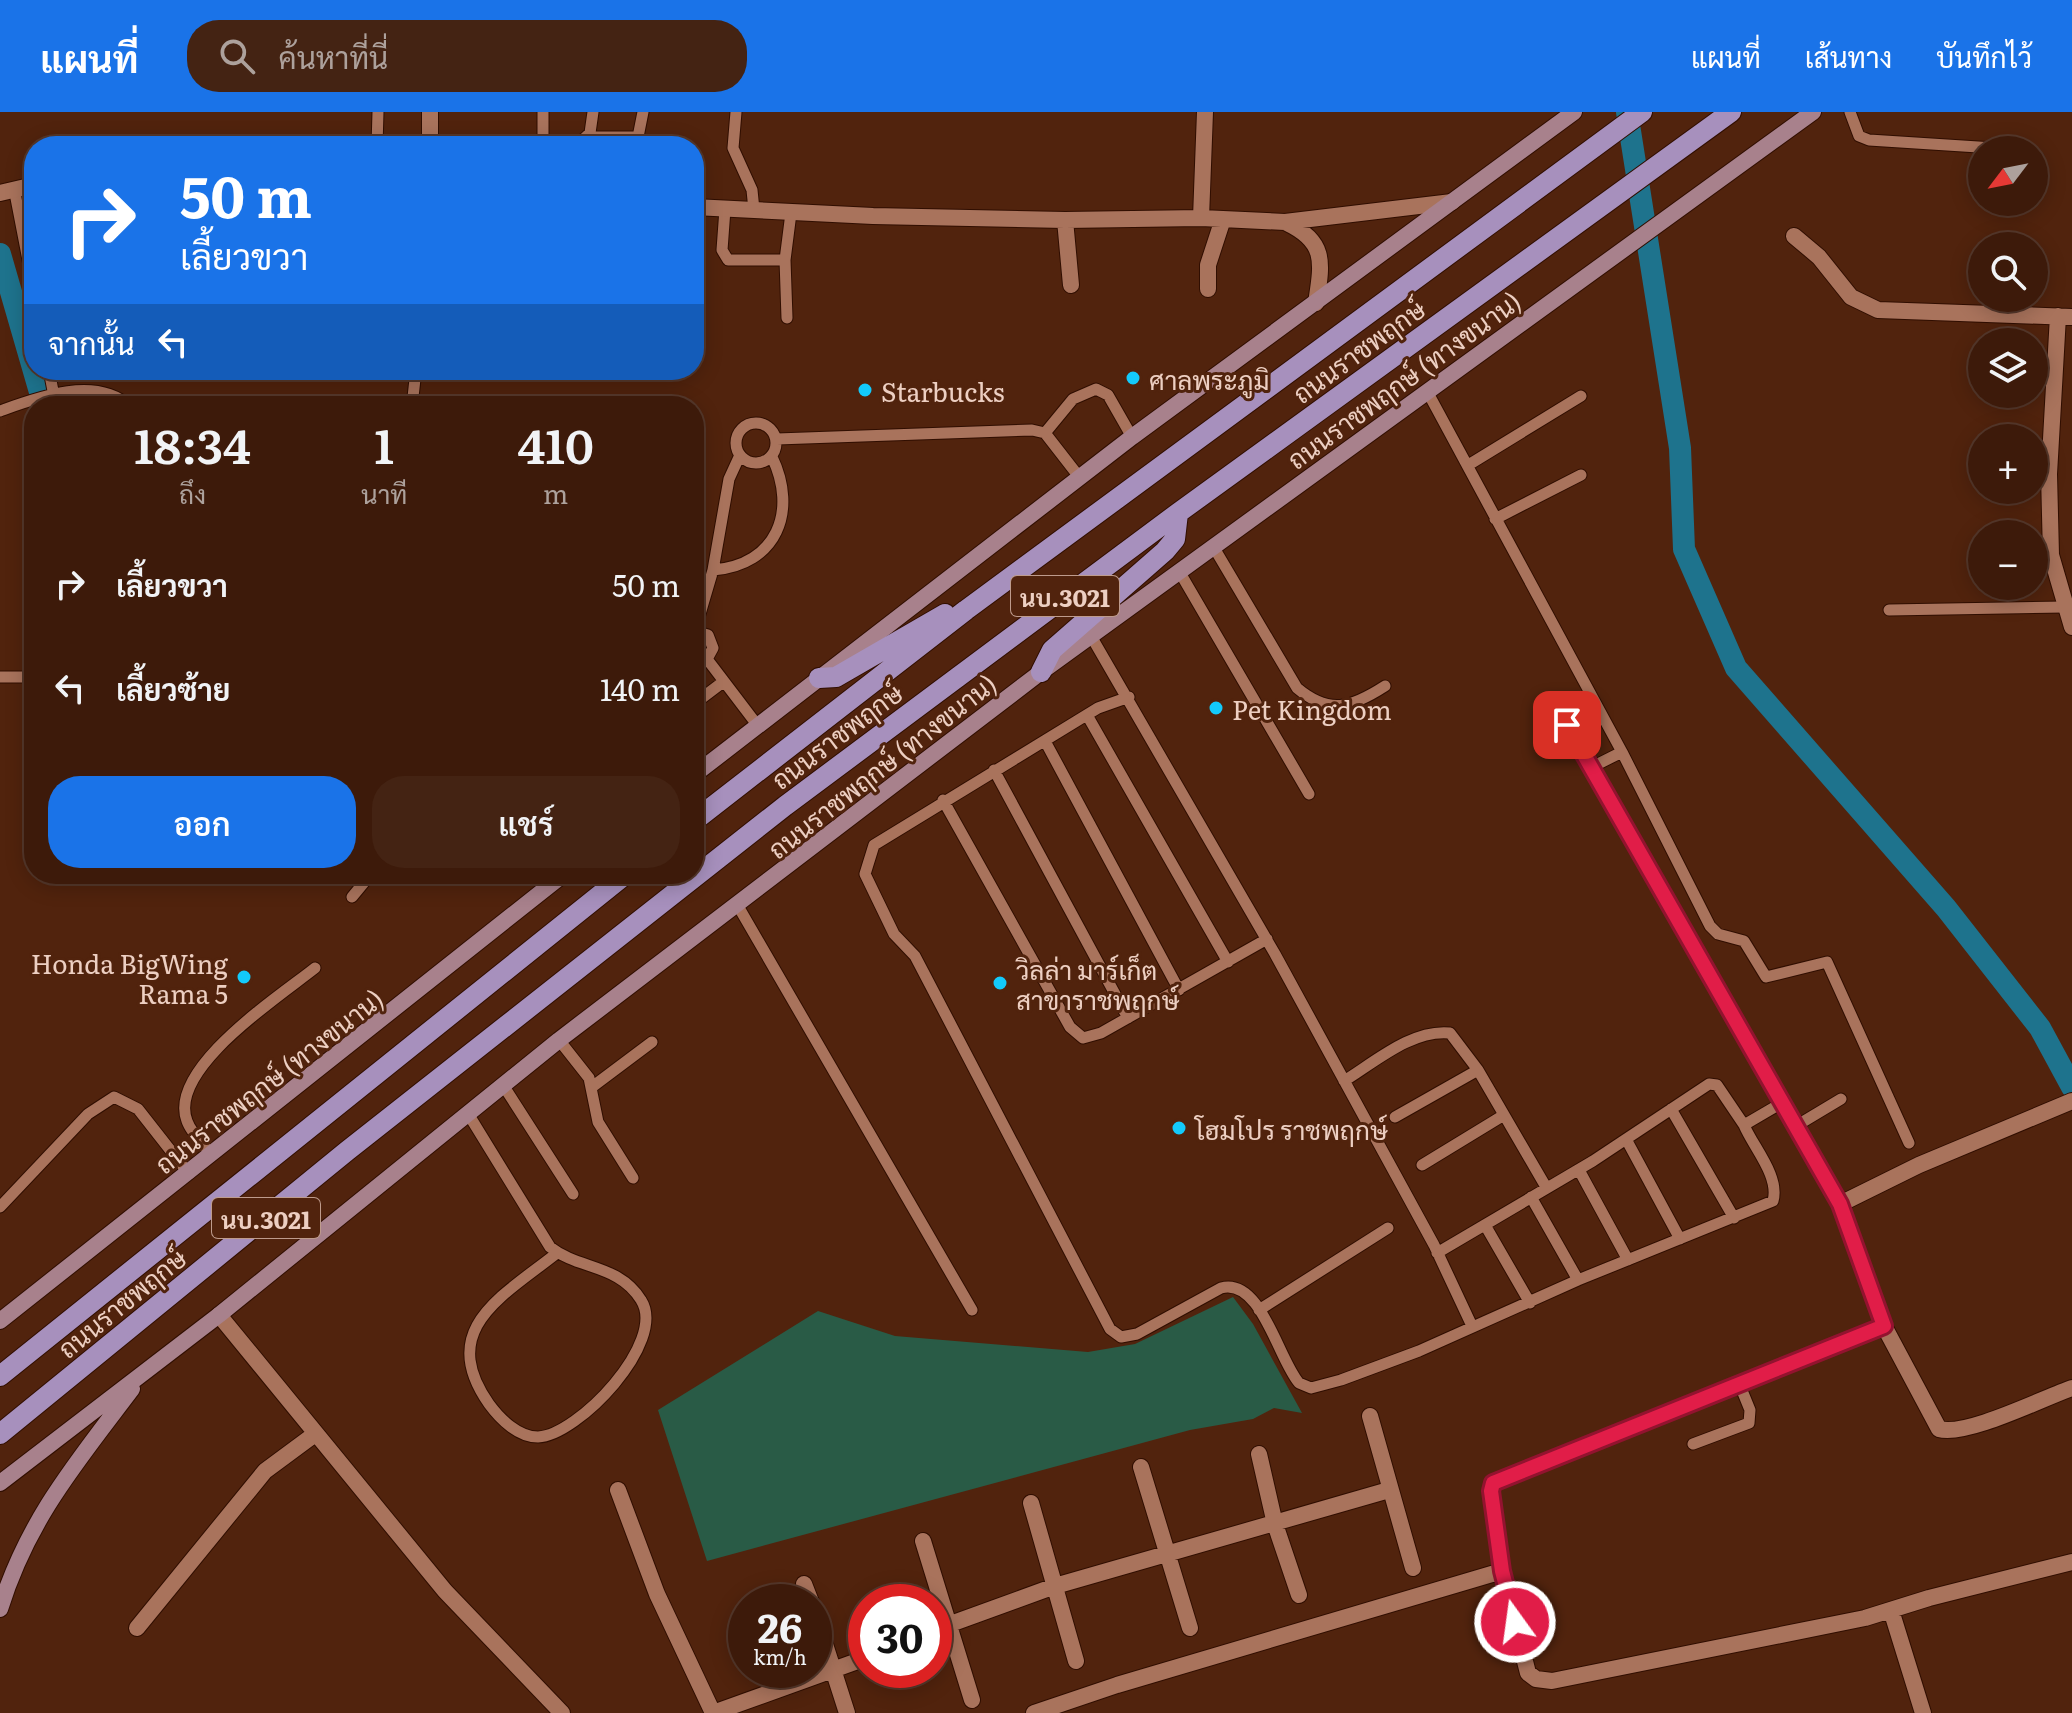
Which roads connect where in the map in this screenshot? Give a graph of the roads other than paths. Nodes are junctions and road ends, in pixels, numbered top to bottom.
1 (378, 112) edge
2 (430, 112) edge
3 (543, 112) edge
4 (593, 112) edge
5 (643, 112) edge
6 (736, 112) edge
7 (1205, 112) edge
8 (1574, 112) edge
9 (1642, 112) edge
10 (1731, 112) edge
11 (1813, 112) edge
12 (1850, 112) edge
13 (377, 136) edge
14 (430, 136) edge
15 (543, 136) edge
16 (588, 136) edge
17 (638, 136) edge
18 (1968, 146) edge
19 (9, 190) edge
20 (1452, 202) junction
21 (704, 208) edge
22 (725, 209) junction
23 (754, 210) junction
24 (791, 213) junction
25 (1201, 218) junction
26 (1223, 219) junction
27 (1065, 220) junction
28 (1285, 222) junction
29 (1794, 236) dead end
30 (24, 251) edge
31 (785, 260) junction
32 (1071, 285) dead end
33 (1208, 289) dead end
34 (1316, 303) junction
35 (2065, 316) edge
36 (787, 318) dead end
37 (51, 380) edge
38 (53, 391) junction
39 (1427, 391) junction
40 (41, 396) edge
41 (107, 396) edge
42 (1581, 396) dead end
43 (24, 403) edge
44 (0, 411) edge
45 (1045, 433) junction
46 (1132, 437) junction
47 (777, 439) junction
48 (740, 455) junction
49 (772, 457) junction
50 (1470, 464) junction
51 (1581, 475) dead end
52 (1080, 478) junction
53 (1178, 513) junction
54 (1495, 519) junction
55 (1213, 546) junction
56 (713, 570) junction
57 (1179, 571) junction
58 (704, 600) edge
59 (2065, 607) junction
60 (966, 610) junction
61 (1889, 610) dead end
62 (2072, 627) edge
63 (704, 633) edge
64 (1091, 636) junction
65 (707, 659) junction
66 (704, 660) edge
67 (1041, 672) junction
68 (0, 677) edge
69 (24, 677) edge
70 (819, 678) junction
71 (723, 682) junction
72 (1385, 686) dead end
73 (704, 696) edge
74 (1129, 697) junction
75 (1087, 715) junction
76 (1567, 725) dead end
77 (758, 726) junction
78 (1045, 741) junction
79 (1622, 752) junction
80 (704, 767) edge
81 (1592, 767) junction
82 (994, 770) junction
83 (1309, 794) dead end
84 (943, 800) junction
85 (704, 813) edge
86 (704, 870) edge
87 (363, 884) edge
88 (547, 884) edge
89 (614, 884) edge
90 (686, 884) edge
91 (352, 897) dead end
92 (738, 906) junction
93 (1267, 939) junction
94 (1228, 962) junction
95 (315, 968) dead end
96 (1179, 990) junction
97 (1128, 1018) junction
98 (559, 1040) junction
99 (652, 1042) dead end
100 (1478, 1070) junction
101 (1344, 1081) junction
102 (503, 1085) junction
103 (592, 1087) junction
104 (1841, 1099) dead end
105 (2072, 1101) edge
106 (1780, 1104) junction
107 (1671, 1109) junction
108 (467, 1112) junction
109 (1504, 1115) junction
110 (1395, 1117) dead end
111 (1744, 1125) junction
112 (1796, 1126) junction
113 (1626, 1139) junction
114 (1909, 1143) dead end
115 (212, 1155) junction
116 (1422, 1165) dead end
117 (1579, 1170) junction
118 (189, 1174) junction
119 (633, 1178) dead end
120 (1546, 1187) junction
121 (573, 1194) dead end
122 (1531, 1197) junction
123 (1840, 1204) junction
124 (0, 1207) edge
125 (1734, 1218) junction
126 (1485, 1225) junction
127 (1388, 1228) dead end
128 (1680, 1239) junction
129 (557, 1253) junction
130 (1437, 1253) junction
131 (1628, 1260) junction
132 (1578, 1280) junction
133 (1530, 1303) junction
134 (972, 1310) dead end
135 (1259, 1310) junction
136 (7, 1311) edge
137 (219, 1315) junction
138 (0, 1321) edge
139 (1472, 1326) junction
140 (1884, 1326) junction
141 (0, 1376) edge
142 (140, 1378) junction
143 (1739, 1383) junction
144 (2072, 1388) edge
145 (1370, 1416) dead end
146 (0, 1434) edge
147 (315, 1434) junction
148 (1693, 1444) dead end
149 (1259, 1454) dead end
150 (1141, 1467) dead end
151 (0, 1483) edge
152 (618, 1490) dead end
153 (1389, 1490) junction
154 (1031, 1503) dead end
155 (1275, 1524) junction
156 (923, 1541) dead end
157 (1165, 1553) junction
158 (2072, 1562) edge
159 (1413, 1568) dead end
160 (1502, 1571) junction
161 (933, 1584) edge
162 (1055, 1586) junction
163 (1299, 1595) dead end
164 (0, 1609) edge
165 (1891, 1610) junction
166 (952, 1622) edge
167 (137, 1628) dead end
168 (1190, 1628) dead end
169 (952, 1651) edge
170 (832, 1659) edge
171 (1076, 1661) dead end
172 (848, 1665) edge
173 (836, 1670) junction
174 (972, 1700) dead end
175 (562, 1713) edge
176 (713, 1713) edge
177 (847, 1713) edge
178 (1034, 1713) edge
179 (1923, 1713) edge

1 - 13 lane
2 - 14 street
3 - 15 lane
4 - 16 lane
5 - 17 lane
6 - 23 lane
7 - 25 street
8 - 20 main road, นบ.3021
9 - 60 main road, ถนนราชพฤกษ์ / นบ.3021
10 - 53 main road, ถนนราชพฤกษ์ / นบ.3021
11 - 39 main road, ถนนราชพฤกษ์ (ทางขนาน) / นบ.3021
12 - 18 lane
19 - 30 lane
20 - 28 street
20 - 34 main road, นบ.3021
21 - 22 street
22 - 23 street
22 - 31 lane
23 - 24 street
24 - 27 street
24 - 31 lane
25 - 26 street
25 - 27 street
26 - 28 street
26 - 33 street
27 - 32 street
28 - 34 street
29 - 35 street
31 - 36 lane
34 - 46 main road, นบ.3021
35 - 59 street
37 - 38 lane
38 - 40 lane
38 - 41 lane
39 - 50 lane
39 - 55 main road, ถนนราชพฤกษ์ (ทางขนาน) / นบ.3021
42 - 50 lane
43 - 44 lane
45 - 46 lane
45 - 47 lane
45 - 52 lane
46 - 52 main road, นบ.3021
47 - 48 lane
47 - 49 lane
48 - 49 lane
48 - 56 lane
49 - 56 lane
50 - 54 lane
51 - 54 lane
52 - 70 main road, นบ.3021
53 - 67 main road
53 - 86 main road, ถนนราชพฤกษ์ / นบ.3021
54 - 79 lane
55 - 57 main road, ถนนราชพฤกษ์ (ทางขนาน) / นบ.3021
55 - 72 lane
56 - 58 lane
57 - 64 main road, ถนนราชพฤกษ์ (ทางขนาน) / นบ.3021
57 - 83 lane
59 - 61 lane
59 - 62 street
60 - 70 main road
60 - 85 main road, ถนนราชพฤกษ์ / นบ.3021
63 - 65 lane
64 - 67 main road, ถนนราชพฤกษ์ (ทางขนาน) / นบ.3021
64 - 74 lane
65 - 66 lane
65 - 71 lane
67 - 92 main road, ถนนราชพฤกษ์ (ทางขนาน) / นบ.3021
68 - 69 lane
70 - 77 main road, นบ.3021
71 - 73 lane
71 - 77 lane
74 - 75 lane
74 - 93 lane
75 - 78 lane
75 - 94 lane
76 - 81 lane
77 - 80 main road, นบ.3021
78 - 82 lane
78 - 96 lane
79 - 81 lane
79 - 114 lane
81 - 106 lane
82 - 84 lane
82 - 97 lane
84 - 97 lane
84 - 135 lane
87 - 91 lane
88 - 115 main road, ถนนราชพฤกษ์ (ทางขนาน) / นบ.3021
89 - 141 main road, ถนนราชพฤกษ์ / นบ.3021
90 - 146 main road, ถนนราชพฤกษ์ / นบ.3021
92 - 98 main road, ถนนราชพฤกษ์ (ทางขนาน) / นบ.3021
92 - 134 lane
93 - 94 lane
93 - 101 lane
94 - 96 lane
95 - 115 lane
96 - 97 lane
98 - 102 main road, ถนนราชพฤกษ์ (ทางขนาน) / นบ.3021
98 - 103 lane
99 - 103 lane
100 - 101 lane
100 - 109 lane
100 - 110 lane
101 - 130 lane
102 - 108 main road, ถนนราชพฤกษ์ (ทางขนาน) / นบ.3021
102 - 121 lane
103 - 119 lane
104 - 112 lane
105 - 123 street
106 - 111 lane
106 - 112 lane
107 - 111 lane
107 - 113 lane
107 - 125 lane
108 - 129 lane
108 - 137 main road, ถนนราชพฤกษ์ (ทางขนาน) / นบ.3021
109 - 116 lane
109 - 120 lane
111 - 125 lane
112 - 123 lane
113 - 117 lane
113 - 128 lane
115 - 118 main road, ถนนราชพฤกษ์ (ทางขนาน) / นบ.3021
117 - 120 lane
117 - 131 lane
118 - 124 lane
118 - 136 main road, ถนนราชพฤกษ์ (ทางขนาน) / นบ.3021
120 - 122 lane
122 - 126 lane
122 - 132 lane
123 - 140 street
125 - 128 lane
126 - 130 lane
126 - 133 lane
127 - 135 lane
128 - 131 lane
129 - 129 lane
130 - 139 lane
131 - 132 lane
132 - 133 lane
133 - 139 lane
135 - 139 lane
136 - 138 main road, ถนนราชพฤกษ์ (ทางขนาน) / นบ.3021
137 - 142 main road, ถนนราชพฤกษ์ (ทางขนาน) / นบ.3021
137 - 147 street
140 - 143 street
140 - 144 street
142 - 151 main road, ถนนราชพฤกษ์ (ทางขนาน) / นบ.3021
142 - 164 main road
143 - 148 lane
143 - 160 street
145 - 153 street
147 - 167 street
147 - 175 street
149 - 155 street
150 - 157 street
152 - 176 street
153 - 155 street
153 - 159 street
154 - 162 street
155 - 157 street
155 - 163 street
156 - 161 street
157 - 162 street
157 - 168 street
158 - 165 street
160 - 165 street
160 - 178 street
162 - 166 street
162 - 171 street
165 - 179 street
169 - 174 street
170 - 173 street
172 - 173 street
173 - 176 street
173 - 177 street

